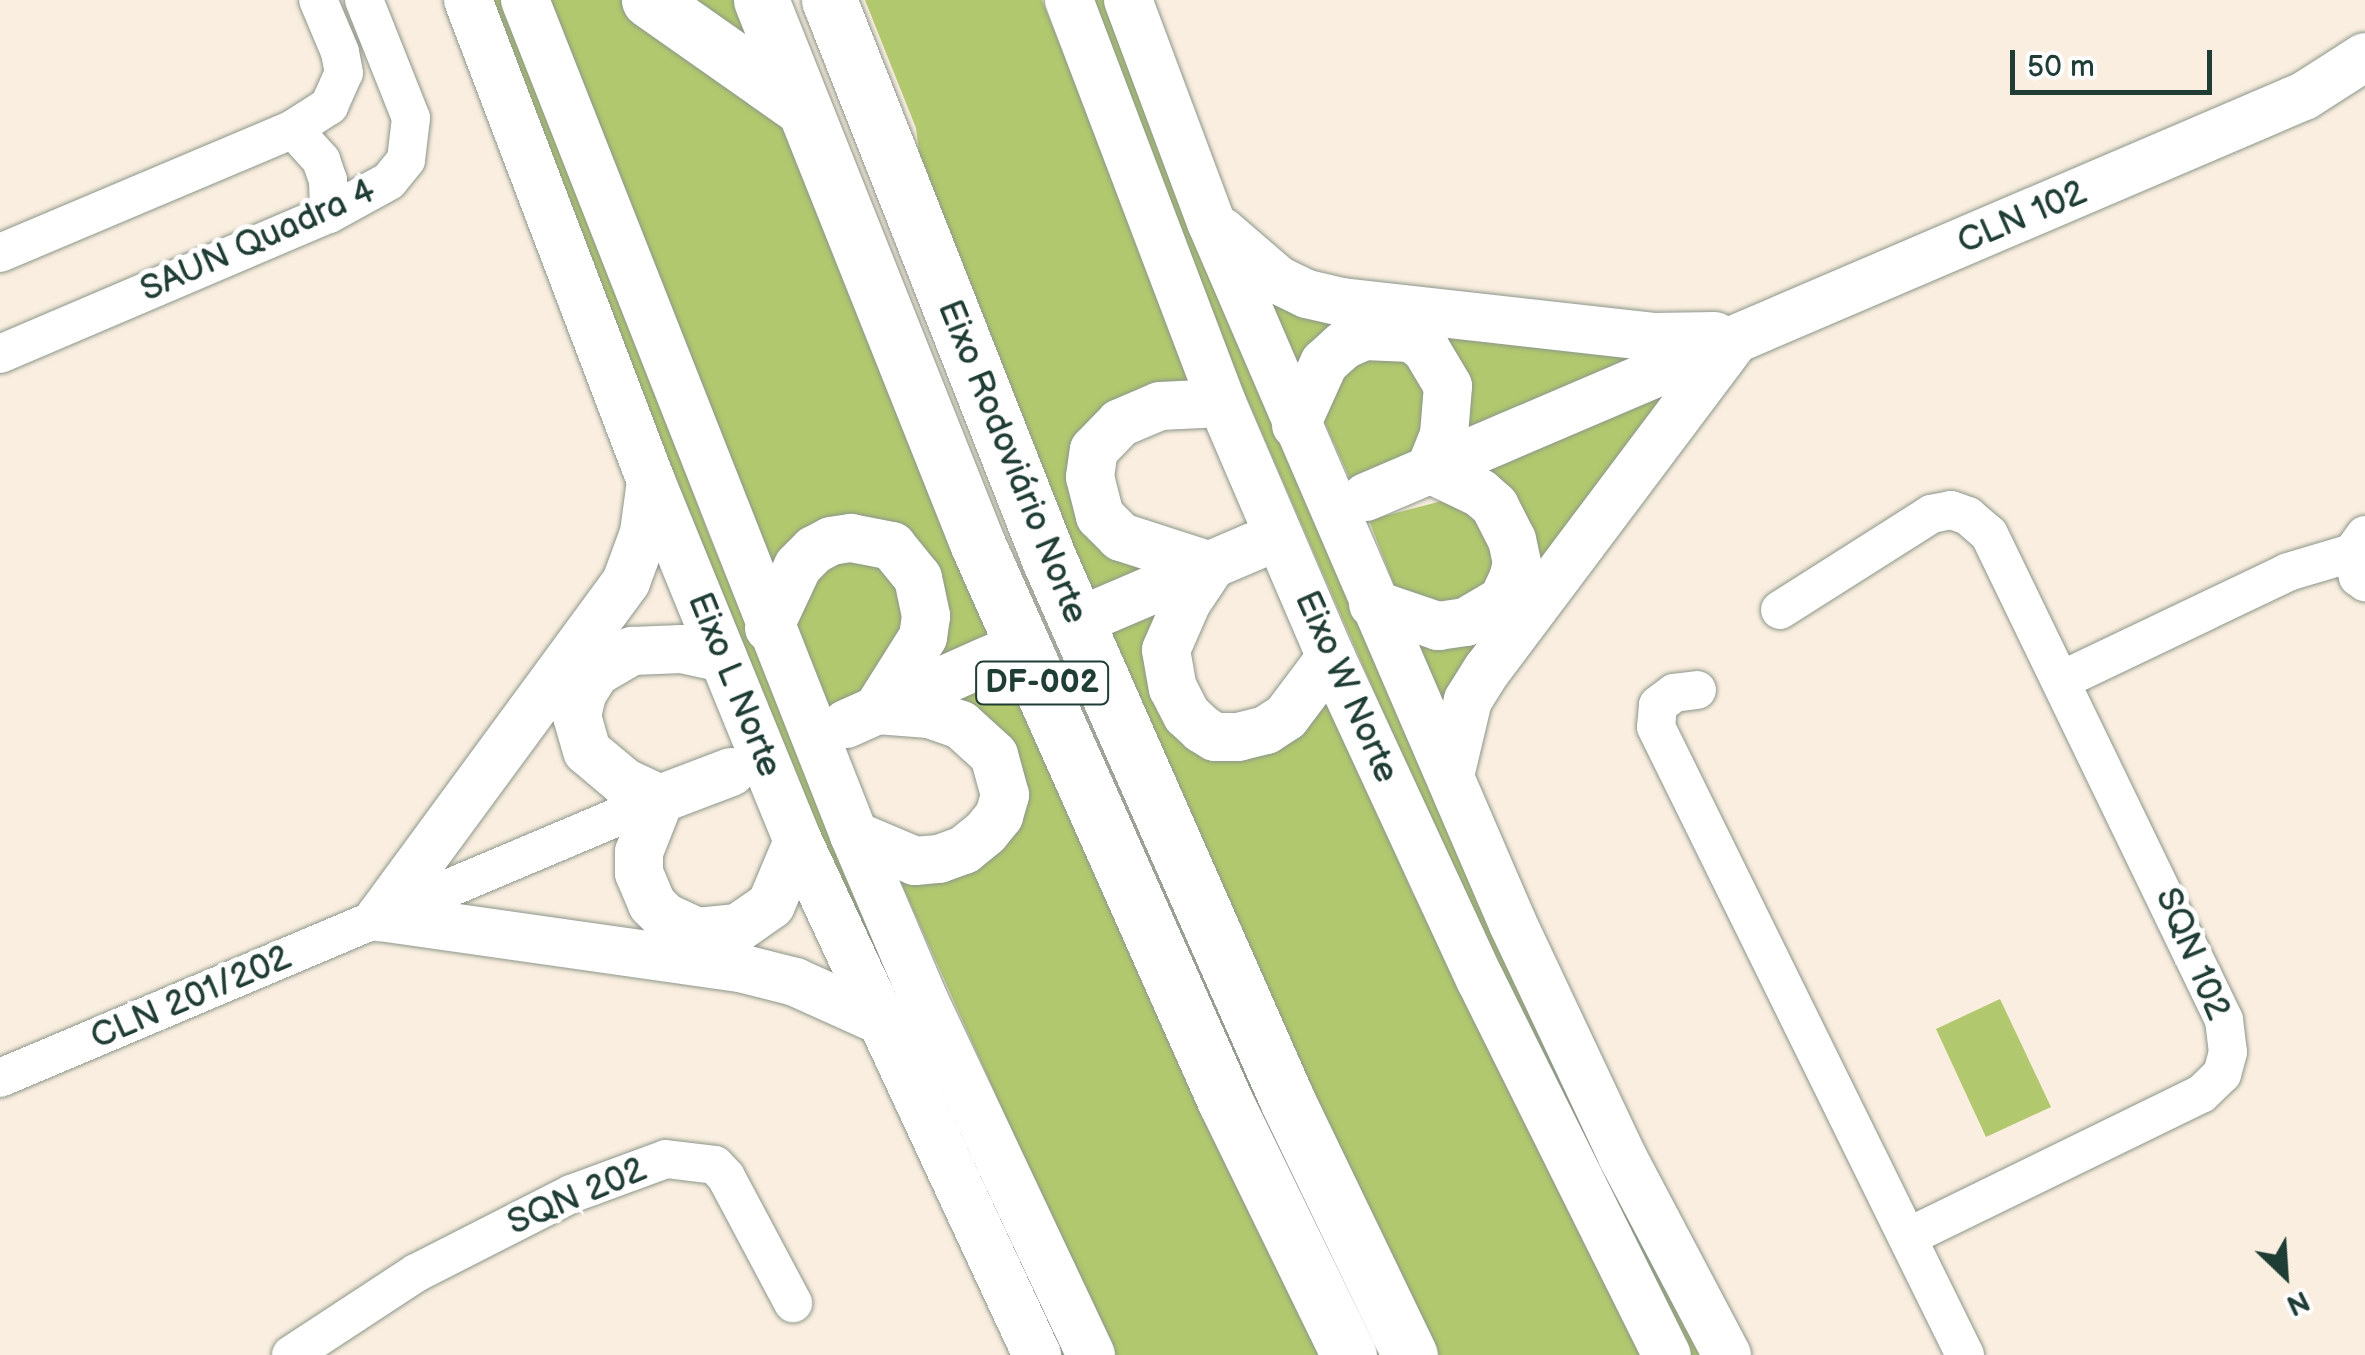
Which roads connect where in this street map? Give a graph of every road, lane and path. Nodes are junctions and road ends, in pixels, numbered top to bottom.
1 (318, 0) edge
2 (364, 0) edge
3 (468, 0) edge
4 (525, 0) edge
5 (649, 0) edge
6 (761, 0) edge
7 (1069, 0) edge
8 (1128, 0) edge
9 (838, 16) edge
10 (2365, 57) edge
11 (2365, 83) edge
12 (2304, 96) junction
13 (804, 109) junction
14 (293, 130) junction
15 (329, 214) junction
16 (1211, 222) junction
17 (0, 252) edge
18 (1738, 335) junction
19 (0, 354) edge
20 (1222, 403) junction
21 (1296, 424) junction
22 (1430, 469) junction
23 (650, 481) junction
24 (1366, 498) tunnel mouth
25 (1255, 546) tunnel mouth
26 (2361, 556) edge
27 (1212, 566) junction
28 (1372, 604) junction
29 (1780, 610) dead end
30 (1098, 613) dead end
31 (769, 628) junction
32 (1331, 657) junction
33 (723, 658) junction
34 (996, 658) dead end
35 (2062, 680) junction
36 (1697, 690) dead end
37 (861, 717) junction
38 (731, 772) dead end
39 (1450, 776) junction
40 (660, 799) junction
41 (854, 834) junction
42 (798, 841) junction
43 (380, 917) junction
44 (880, 1020) junction
45 (0, 1078) edge
46 (1908, 1237) junction
47 (794, 1303) dead end
48 (306, 1352) edge
49 (1036, 1355) edge
50 (1091, 1355) edge
51 (1348, 1355) edge
52 (1410, 1355) edge
53 (1667, 1355) edge
54 (1727, 1355) edge
55 (1965, 1355) edge

1 - 14 street
2 - 15 street, SAUN Quadra 4
3 - 23 main road, Eixo L Norte
4 - 31 main road, Eixo L Norte
5 - 13 highway
6 - 13 highway, Eixo Rodoviário Norte / DF-002
7 - 20 main road, Eixo W Norte
8 - 16 main road, Eixo W Norte
9 - 52 highway, Eixo Rodoviário Norte / DF-002
10 - 12 main road, CLN 102
11 - 12 main road, CLN 102
12 - 18 main road, CLN 102
13 - 51 highway, Eixo Rodoviário Norte / DF-002
14 - 15 street
14 - 17 street
15 - 19 street, SAUN Quadra 4
16 - 18 main road
16 - 21 main road, Eixo W Norte
18 - 22 main road, CLN 102
18 - 39 main road
20 - 27 main road
20 - 32 main road, Eixo W Norte
21 - 22 main road
21 - 28 main road, Eixo W Norte
22 - 24 main road, CLN 102
22 - 28 main road
23 - 33 main road, Eixo L Norte
23 - 43 main road
25 - 27 main road
26 - 35 street
27 - 30 main road
27 - 32 main road
28 - 39 main road, Eixo W Norte
29 - 35 street, SQN 102
31 - 37 main road
31 - 41 main road, Eixo L Norte
32 - 53 main road, Eixo W Norte
33 - 40 main road
33 - 42 main road, Eixo L Norte
34 - 37 main road
35 - 46 street, SQN 102
36 - 46 street
37 - 41 main road
38 - 40 main road
39 - 54 main road, Eixo W Norte
40 - 42 main road
40 - 43 street, CLN 201/202
41 - 50 main road, Eixo L Norte
42 - 44 main road, Eixo L Norte
43 - 44 main road
43 - 45 street, CLN 201/202
44 - 49 main road, Eixo L Norte
46 - 55 street
47 - 48 street, SQN 202

